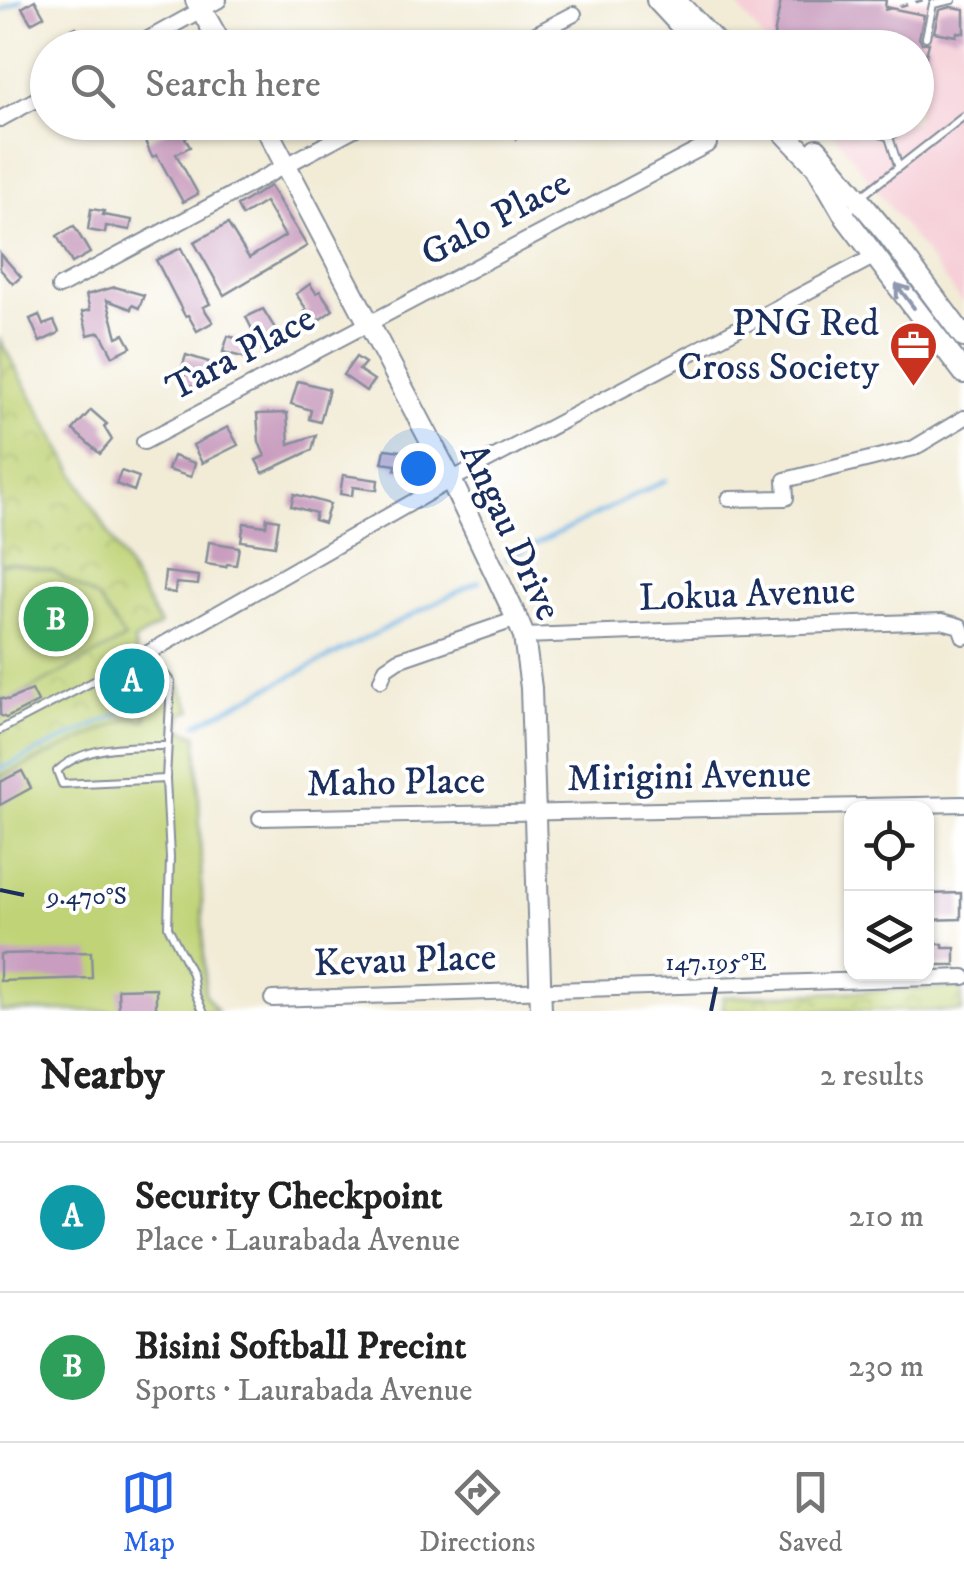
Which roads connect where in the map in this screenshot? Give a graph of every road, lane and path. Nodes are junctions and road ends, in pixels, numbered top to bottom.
1 (924, 0) edge
2 (952, 0) edge
3 (664, 2) edge
4 (206, 3) edge
5 (884, 10) dead end
6 (574, 14) dead end
7 (162, 30) edge
8 (216, 30) edge
9 (543, 30) edge
10 (687, 30) edge
11 (699, 30) edge
12 (928, 30) edge
13 (30, 103) edge
14 (964, 116) edge
15 (0, 119) edge
16 (934, 138) edge
17 (273, 140) edge
18 (333, 140) edge
19 (791, 140) edge
20 (808, 140) edge
21 (889, 140) edge
22 (932, 140) edge
23 (709, 144) dead end
24 (286, 165) junction
25 (898, 165) junction
26 (858, 198) junction
27 (846, 218) junction
28 (875, 256) junction
29 (59, 288) dead end
30 (368, 323) junction
31 (964, 337) edge
32 (964, 373) edge
33 (964, 418) edge
34 (144, 442) dead end
35 (451, 480) junction
36 (729, 499) dead end
37 (520, 627) junction
38 (964, 637) edge
39 (148, 653) junction
40 (380, 680) dead end
41 (0, 730) edge
42 (167, 746) junction
43 (166, 779) junction
44 (964, 804) edge
45 (534, 812) junction
46 (260, 818) dead end
47 (964, 977) edge
48 (540, 989) junction
49 (272, 998) dead end
50 (204, 1011) edge
51 (542, 1011) edge

1 - 5 path
2 - 12 lane
3 - 10 street
3 - 11 street
4 - 7 street
4 - 8 street
6 - 9 street
13 - 15 street
14 - 16 lane
17 - 24 street, Angau Drive
18 - 24 street
19 - 27 street
20 - 26 street
21 - 25 lane
22 - 25 lane
23 - 30 street, Galo Place
24 - 29 street
24 - 30 street, Angau Drive
25 - 26 lane
26 - 27 lane
26 - 31 street
27 - 28 street
32 -> 28 street
28 - 35 street
30 - 34 street, Tara Place
30 - 35 street, Angau Drive
33 - 36 street
35 - 37 street, Angau Drive
35 - 39 street
37 - 38 street, Lokua Avenue
37 - 40 street, Lokua Avenue
37 - 45 street, Angau Drive
39 - 41 lane
39 - 42 lane
42 - 43 lane
42 - 43 lane
43 - 50 lane
44 - 45 street, Mirigini Avenue
45 - 46 street, Maho Place
45 - 48 street, Angau Drive
47 - 48 street, Kevau Place
48 - 49 street, Kevau Place
48 - 51 street, Angau Drive

